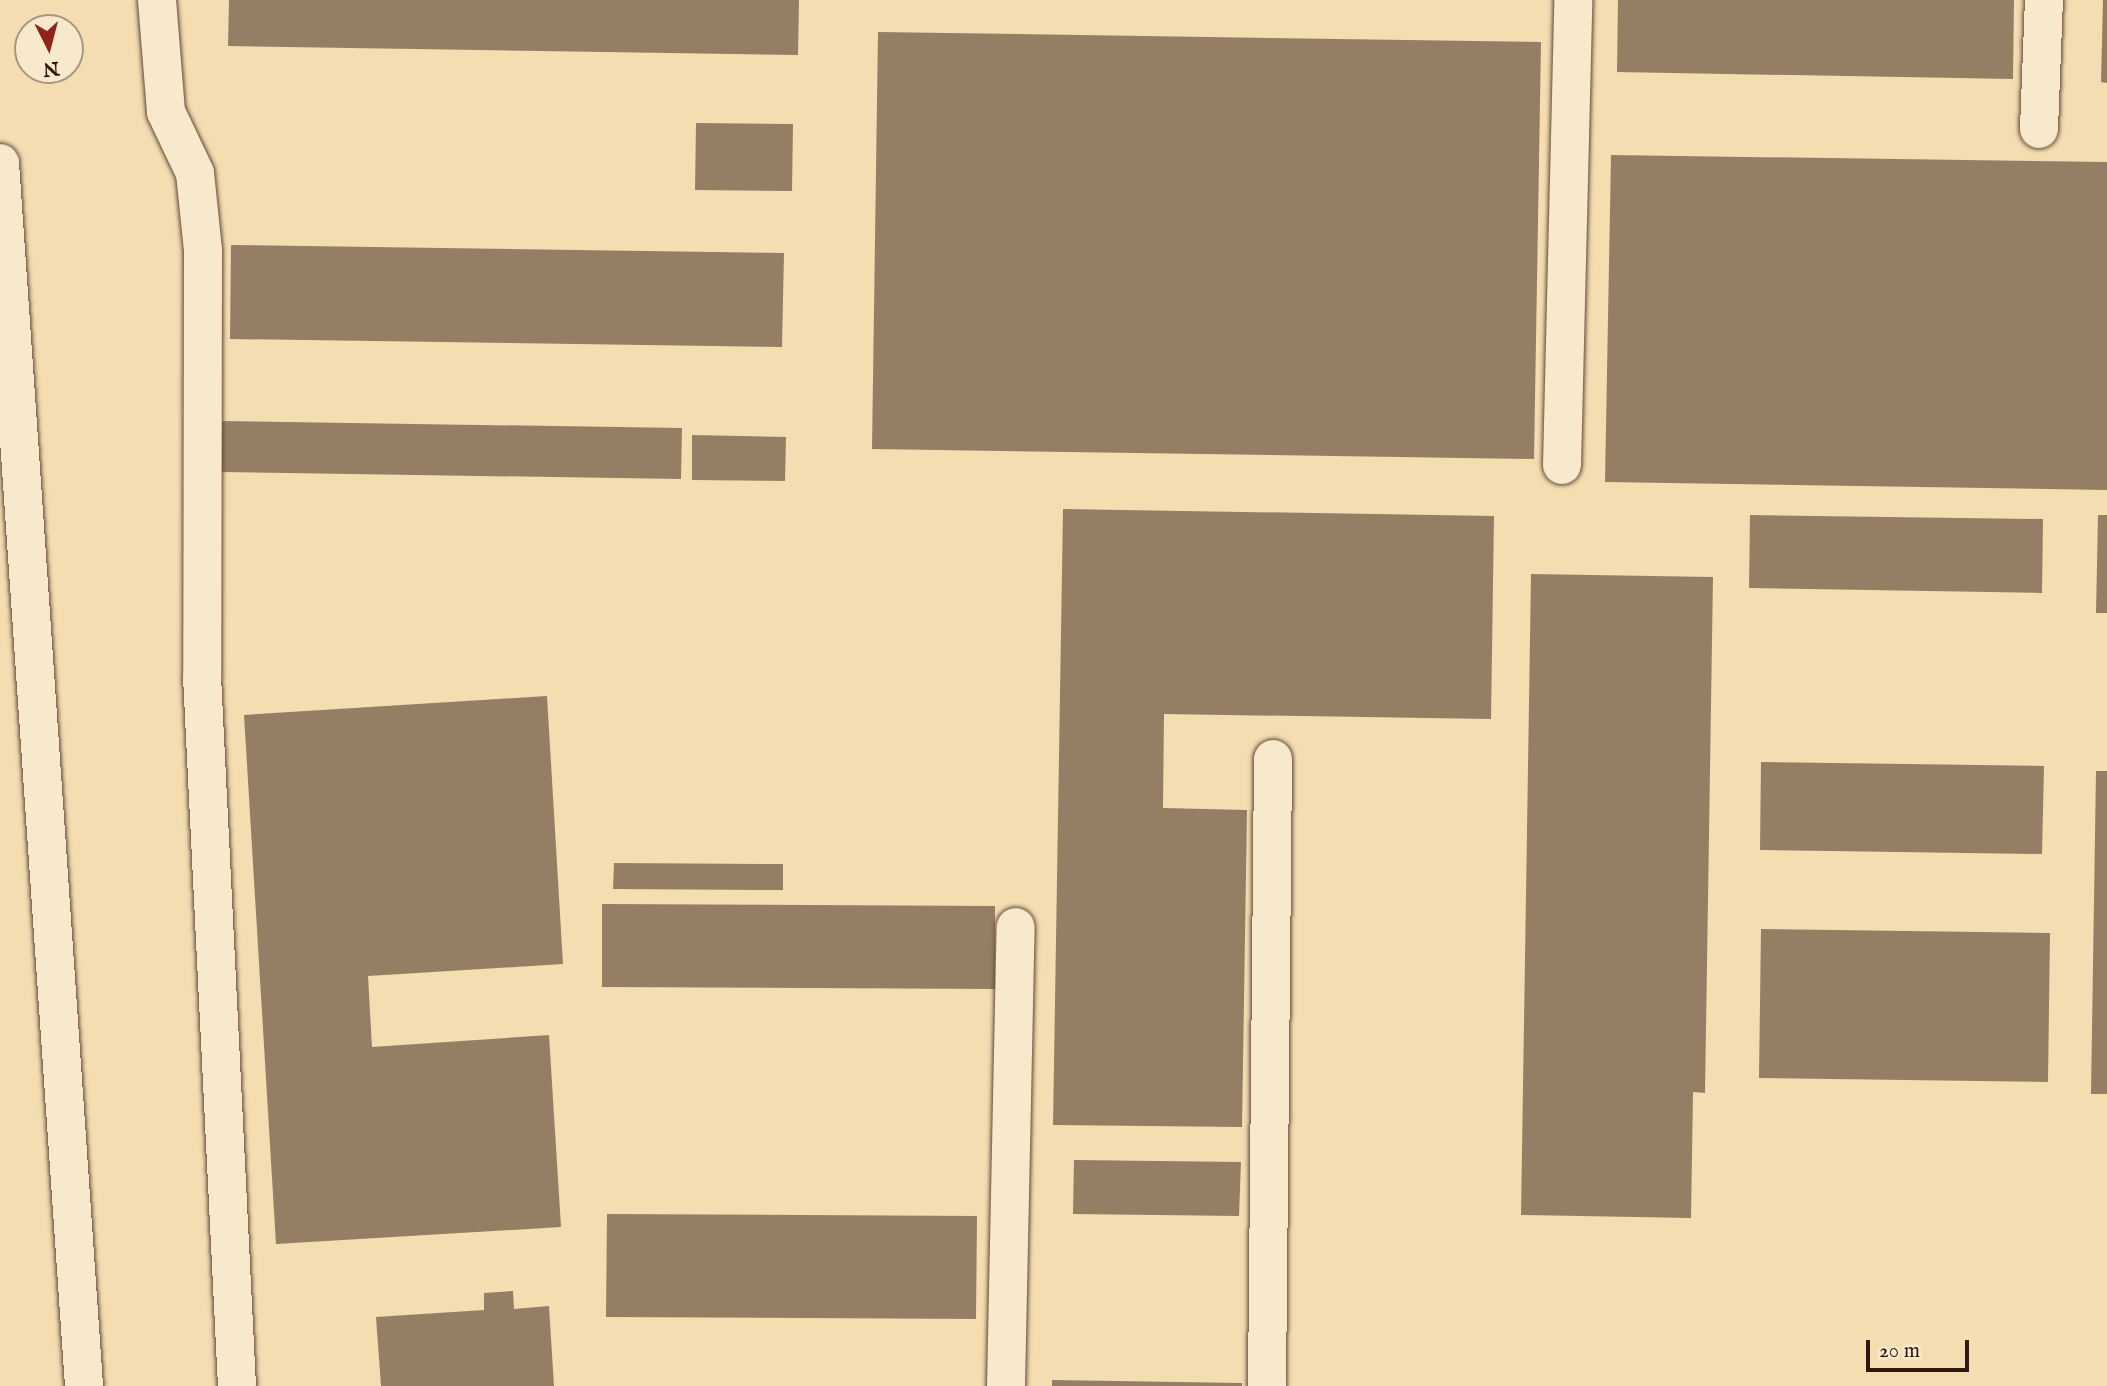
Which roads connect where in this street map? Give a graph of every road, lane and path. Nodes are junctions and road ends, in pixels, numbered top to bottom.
1 (157, 0) edge
2 (1573, 0) edge
3 (2043, 0) edge
4 (2039, 129) dead end
5 (0, 163) edge
6 (1562, 465) dead end
7 (1273, 759) dead end
8 (1016, 927) dead end
9 (84, 1386) edge
10 (237, 1386) edge
11 (1006, 1386) edge
12 (1267, 1386) edge

1 - 10 street
2 - 6 street
3 - 4 street
5 - 9 street
7 - 12 street
8 - 11 street

